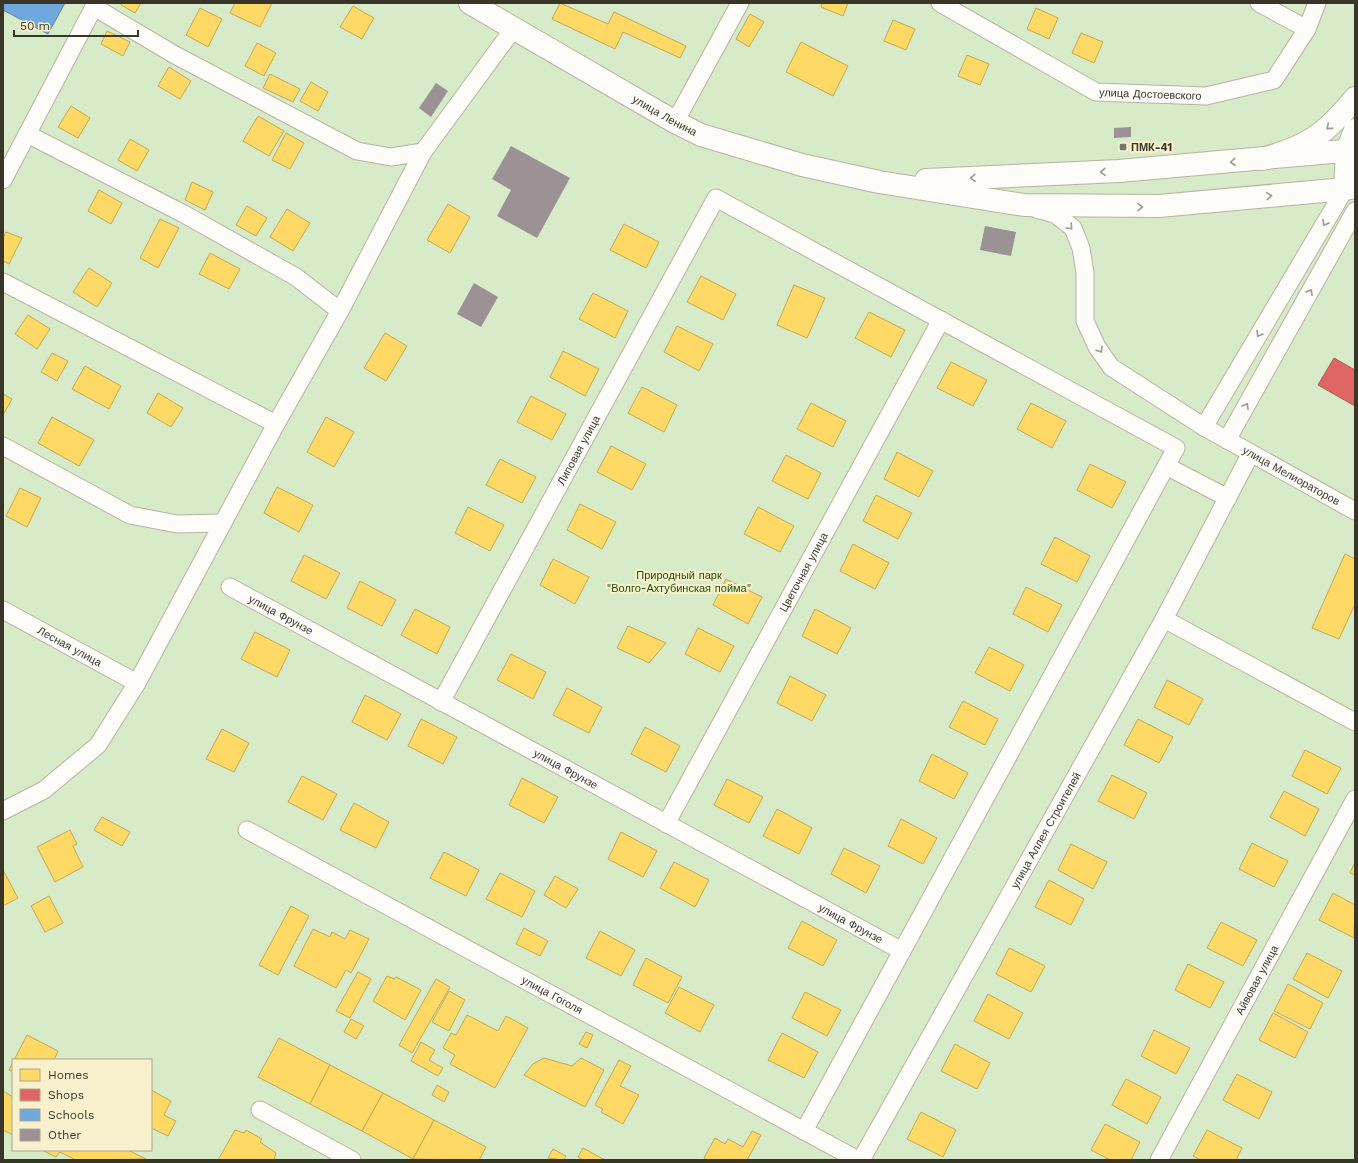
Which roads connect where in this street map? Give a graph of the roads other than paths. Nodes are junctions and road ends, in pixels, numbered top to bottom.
1 (470, 3) edge
2 (740, 3) edge
3 (940, 3) edge
4 (1259, 3) edge
5 (1317, 3) edge
6 (95, 5) edge
7 (514, 28) junction
8 (1306, 29) junction
9 (1355, 98) edge
10 (674, 122) junction
11 (1355, 130) edge
12 (27, 134) junction
13 (1351, 150) edge
14 (423, 152) junction
15 (1262, 159) junction
16 (3, 180) edge
17 (879, 182) junction
18 (1350, 188) edge
19 (1024, 205) junction
20 (1355, 211) edge
21 (3, 282) edge
22 (340, 311) junction
23 (941, 320) junction
24 (276, 424) junction
25 (1204, 427) junction
26 (1227, 440) junction
27 (3, 446) edge
28 (1251, 453) junction
29 (1166, 466) junction
30 (1228, 498) junction
31 (1355, 511) edge
32 (223, 523) junction
33 (230, 587) dead end
34 (3, 610) edge
35 (1164, 619) junction
36 (137, 683) junction
37 (442, 702) junction
38 (1355, 722) edge
39 (1355, 799) edge
40 (3, 811) edge
41 (666, 824) junction
42 (247, 830) dead end
43 (902, 952) junction
44 (260, 1110) dead end
45 (804, 1131) junction
46 (352, 1160) edge
47 (859, 1160) edge
48 (1159, 1160) edge

1 - 7 street, улица Ленина
2 - 10 street
3 - 8 street, улица Достоевского
4 - 8 street
5 - 8 street, улица Достоевского
6 - 12 street
6 - 14 street
7 - 10 street, улица Ленина
7 - 14 street
9 -> 15 street
10 - 17 street, улица Ленина
11 - 13 street
12 - 16 street
12 - 22 street
13 - 15 street
13 - 18 street
14 - 22 street
15 -> 17 street
17 - 19 street
19 -> 18 street
18 -> 25 street
19 -> 25 street, улица Мелиораторов
26 -> 20 street
21 - 24 street
22 - 24 street
23 - 29 street
23 - 37 street, Липовая улица
23 - 41 street, Цветочная улица
24 - 32 street
25 - 26 street, улица Мелиораторов
26 - 28 street, улица Мелиораторов
27 - 32 street
28 - 30 street, улица Аллея Строителей
28 - 31 street, улица Мелиораторов
29 - 30 street
29 - 43 street
30 - 35 street, улица Аллея Строителей
32 - 36 street
33 - 37 street, улица Фрунзе
34 - 36 street, Лесная улица
35 - 38 street
35 - 47 street, улица Аллея Строителей
36 - 40 street
37 - 41 street, улица Фрунзе
39 - 48 street, Айвовая улица
41 - 43 street, улица Фрунзе
42 - 45 street, улица Гоголя
43 - 45 street
44 - 46 street
45 - 47 street, улица Гоголя

